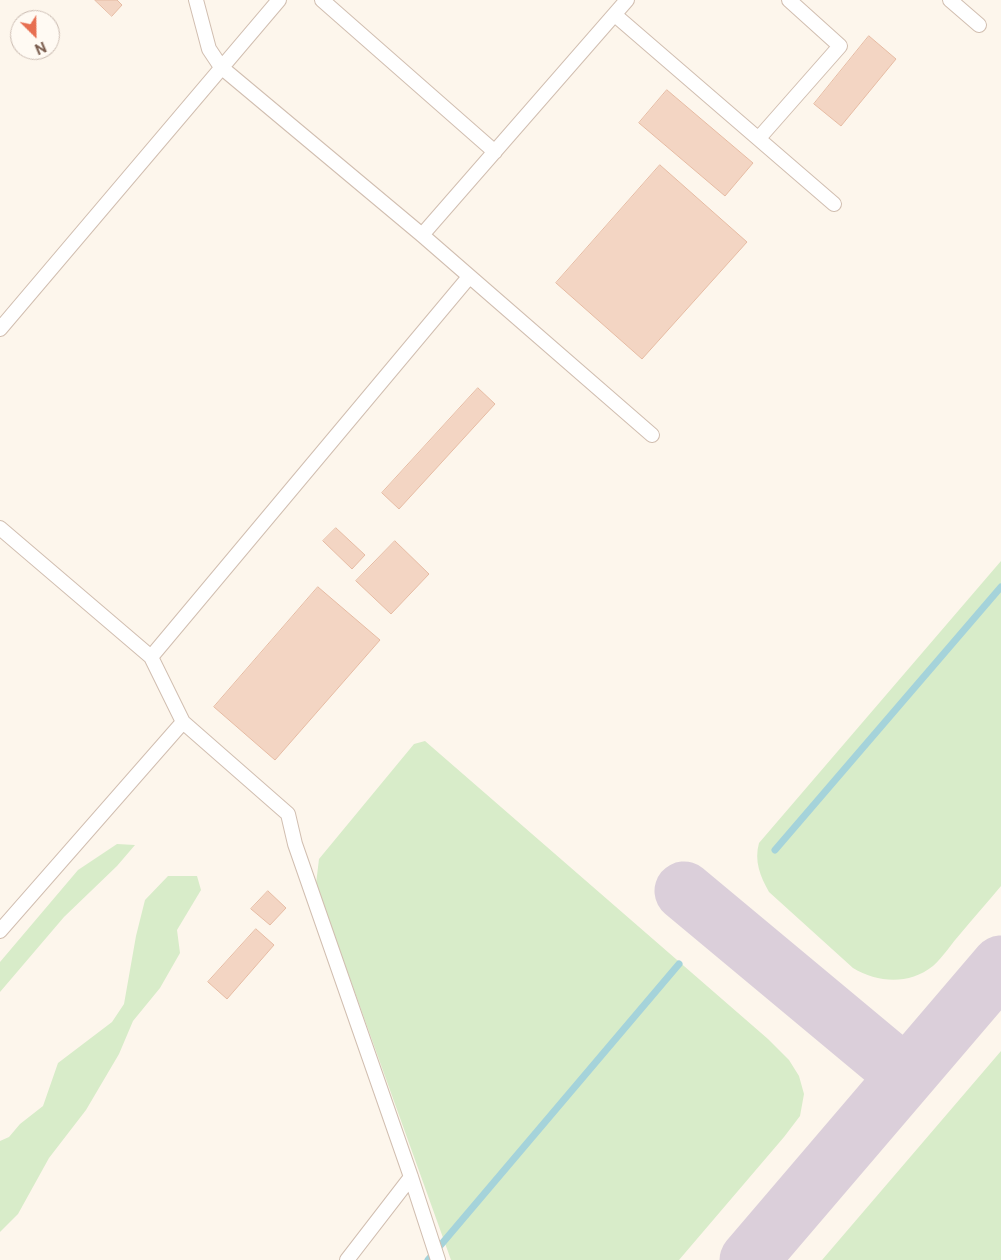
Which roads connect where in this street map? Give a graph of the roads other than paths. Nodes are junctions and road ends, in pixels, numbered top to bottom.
1 (196, 0) edge
2 (279, 0) edge
3 (322, 0) edge
4 (628, 0) edge
5 (789, 0) edge
6 (950, 0) edge
7 (615, 15) junction
8 (979, 25) dead end
9 (221, 67) junction
10 (759, 138) junction
11 (495, 152) junction
12 (834, 204) dead end
13 (422, 236) junction
14 (469, 277) junction
15 (0, 329) edge
16 (652, 435) dead end
17 (0, 528) edge
18 (151, 657) junction
19 (183, 722) junction
20 (0, 931) edge
21 (411, 1177) junction
22 (347, 1260) edge
23 (438, 1260) edge

1 - 9 lane
2 - 9 lane
3 - 11 lane
4 - 7 lane
5 - 10 lane
6 - 8 lane
7 - 10 lane
7 - 11 lane
9 - 13 lane
9 - 15 lane
10 - 12 lane
11 - 13 lane
13 - 14 lane
14 - 16 lane
14 - 18 lane
17 - 18 lane
18 - 19 lane
19 - 20 lane
19 - 21 lane
21 - 22 lane
21 - 23 lane

